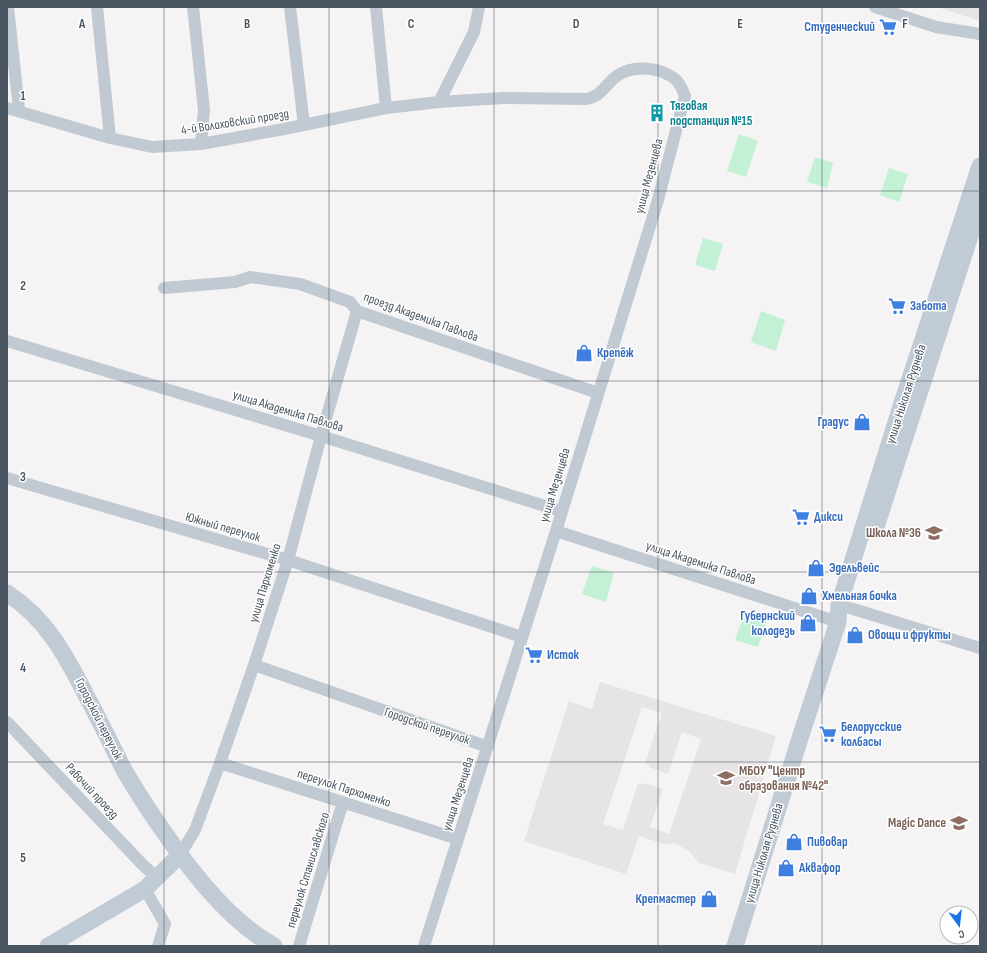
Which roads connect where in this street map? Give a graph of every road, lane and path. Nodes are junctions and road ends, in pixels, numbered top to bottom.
1 (8, 7) edge
2 (97, 7) edge
3 (194, 7) edge
4 (290, 7) edge
5 (376, 7) edge
6 (479, 7) edge
7 (874, 7) edge
8 (980, 34) edge
9 (629, 69) joint
10 (439, 102) junction
11 (386, 108) junction
12 (13, 109) edge
13 (304, 125) junction
14 (110, 138) junction
15 (201, 144) junction
16 (980, 166) edge
17 (980, 205) edge
18 (164, 288) dead end
19 (357, 311) junction
20 (8, 343) edge
21 (598, 393) junction
22 (321, 436) junction
23 (7, 478) edge
24 (561, 511) junction
25 (556, 531) junction
26 (288, 560) junction
27 (7, 593) edge
28 (850, 608) junction
29 (838, 622) junction
30 (522, 637) junction
31 (980, 648) edge
32 (254, 665) junction
33 (7, 722) edge
34 (488, 747) junction
35 (220, 763) junction
36 (343, 802) junction
37 (458, 839) junction
38 (180, 855) junction
39 (151, 884) junction
40 (48, 946) edge
41 (158, 946) edge
42 (273, 946) edge
43 (299, 946) edge
44 (424, 946) edge
45 (735, 946) edge

1 - 12 street, 4-й Волоховский проезд
2 - 14 street
3 - 15 street
4 - 13 street
5 - 11 street
6 - 10 street
7 - 8 street
9 - 10 street, 4-й Волоховский проезд
9 - 21 street, улица Мезенцева
10 - 11 street, 4-й Волоховский проезд
11 - 13 street, 4-й Волоховский проезд
12 - 14 street, 4-й Волоховский проезд
13 - 15 street, 4-й Волоховский проезд
14 - 15 street, 4-й Волоховский проезд
16 - 29 street, улица Николая Руднева
17 - 28 street, улица Николая Руднева
18 - 19 street, проезд Академика Павлова
19 - 21 street, проезд Академика Павлова
19 - 22 street, улица Пархоменко
20 - 22 street, улица Академика Павлова
21 - 24 street, улица Мезенцева
22 - 24 street, улица Академика Павлова
22 - 26 street, улица Пархоменко
23 - 26 street, Южный переулок
24 - 25 street, улица Мезенцева
25 - 29 street, улица Академика Павлова
25 - 30 street, улица Мезенцева
26 - 30 street, Южный переулок
26 - 32 street, улица Пархоменко
27 - 38 street, Городской переулок
28 - 29 street, улица Николая Руднева
28 - 31 street
29 - 45 street, улица Николая Руднева
30 - 34 street, улица Мезенцева
32 - 34 street, Городской переулок
32 - 35 street, улица Пархоменко
33 - 39 street, Рабочий проезд
34 - 37 street, улица Мезенцева
35 - 36 street, переулок Пархоменко
35 - 38 street, улица Пархоменко
36 - 37 street, переулок Пархоменко
36 - 43 street, переулок Станиславского
37 - 44 street, улица Мезенцева
38 - 39 street
38 - 42 street, Городской переулок
39 - 40 street
39 - 41 street

